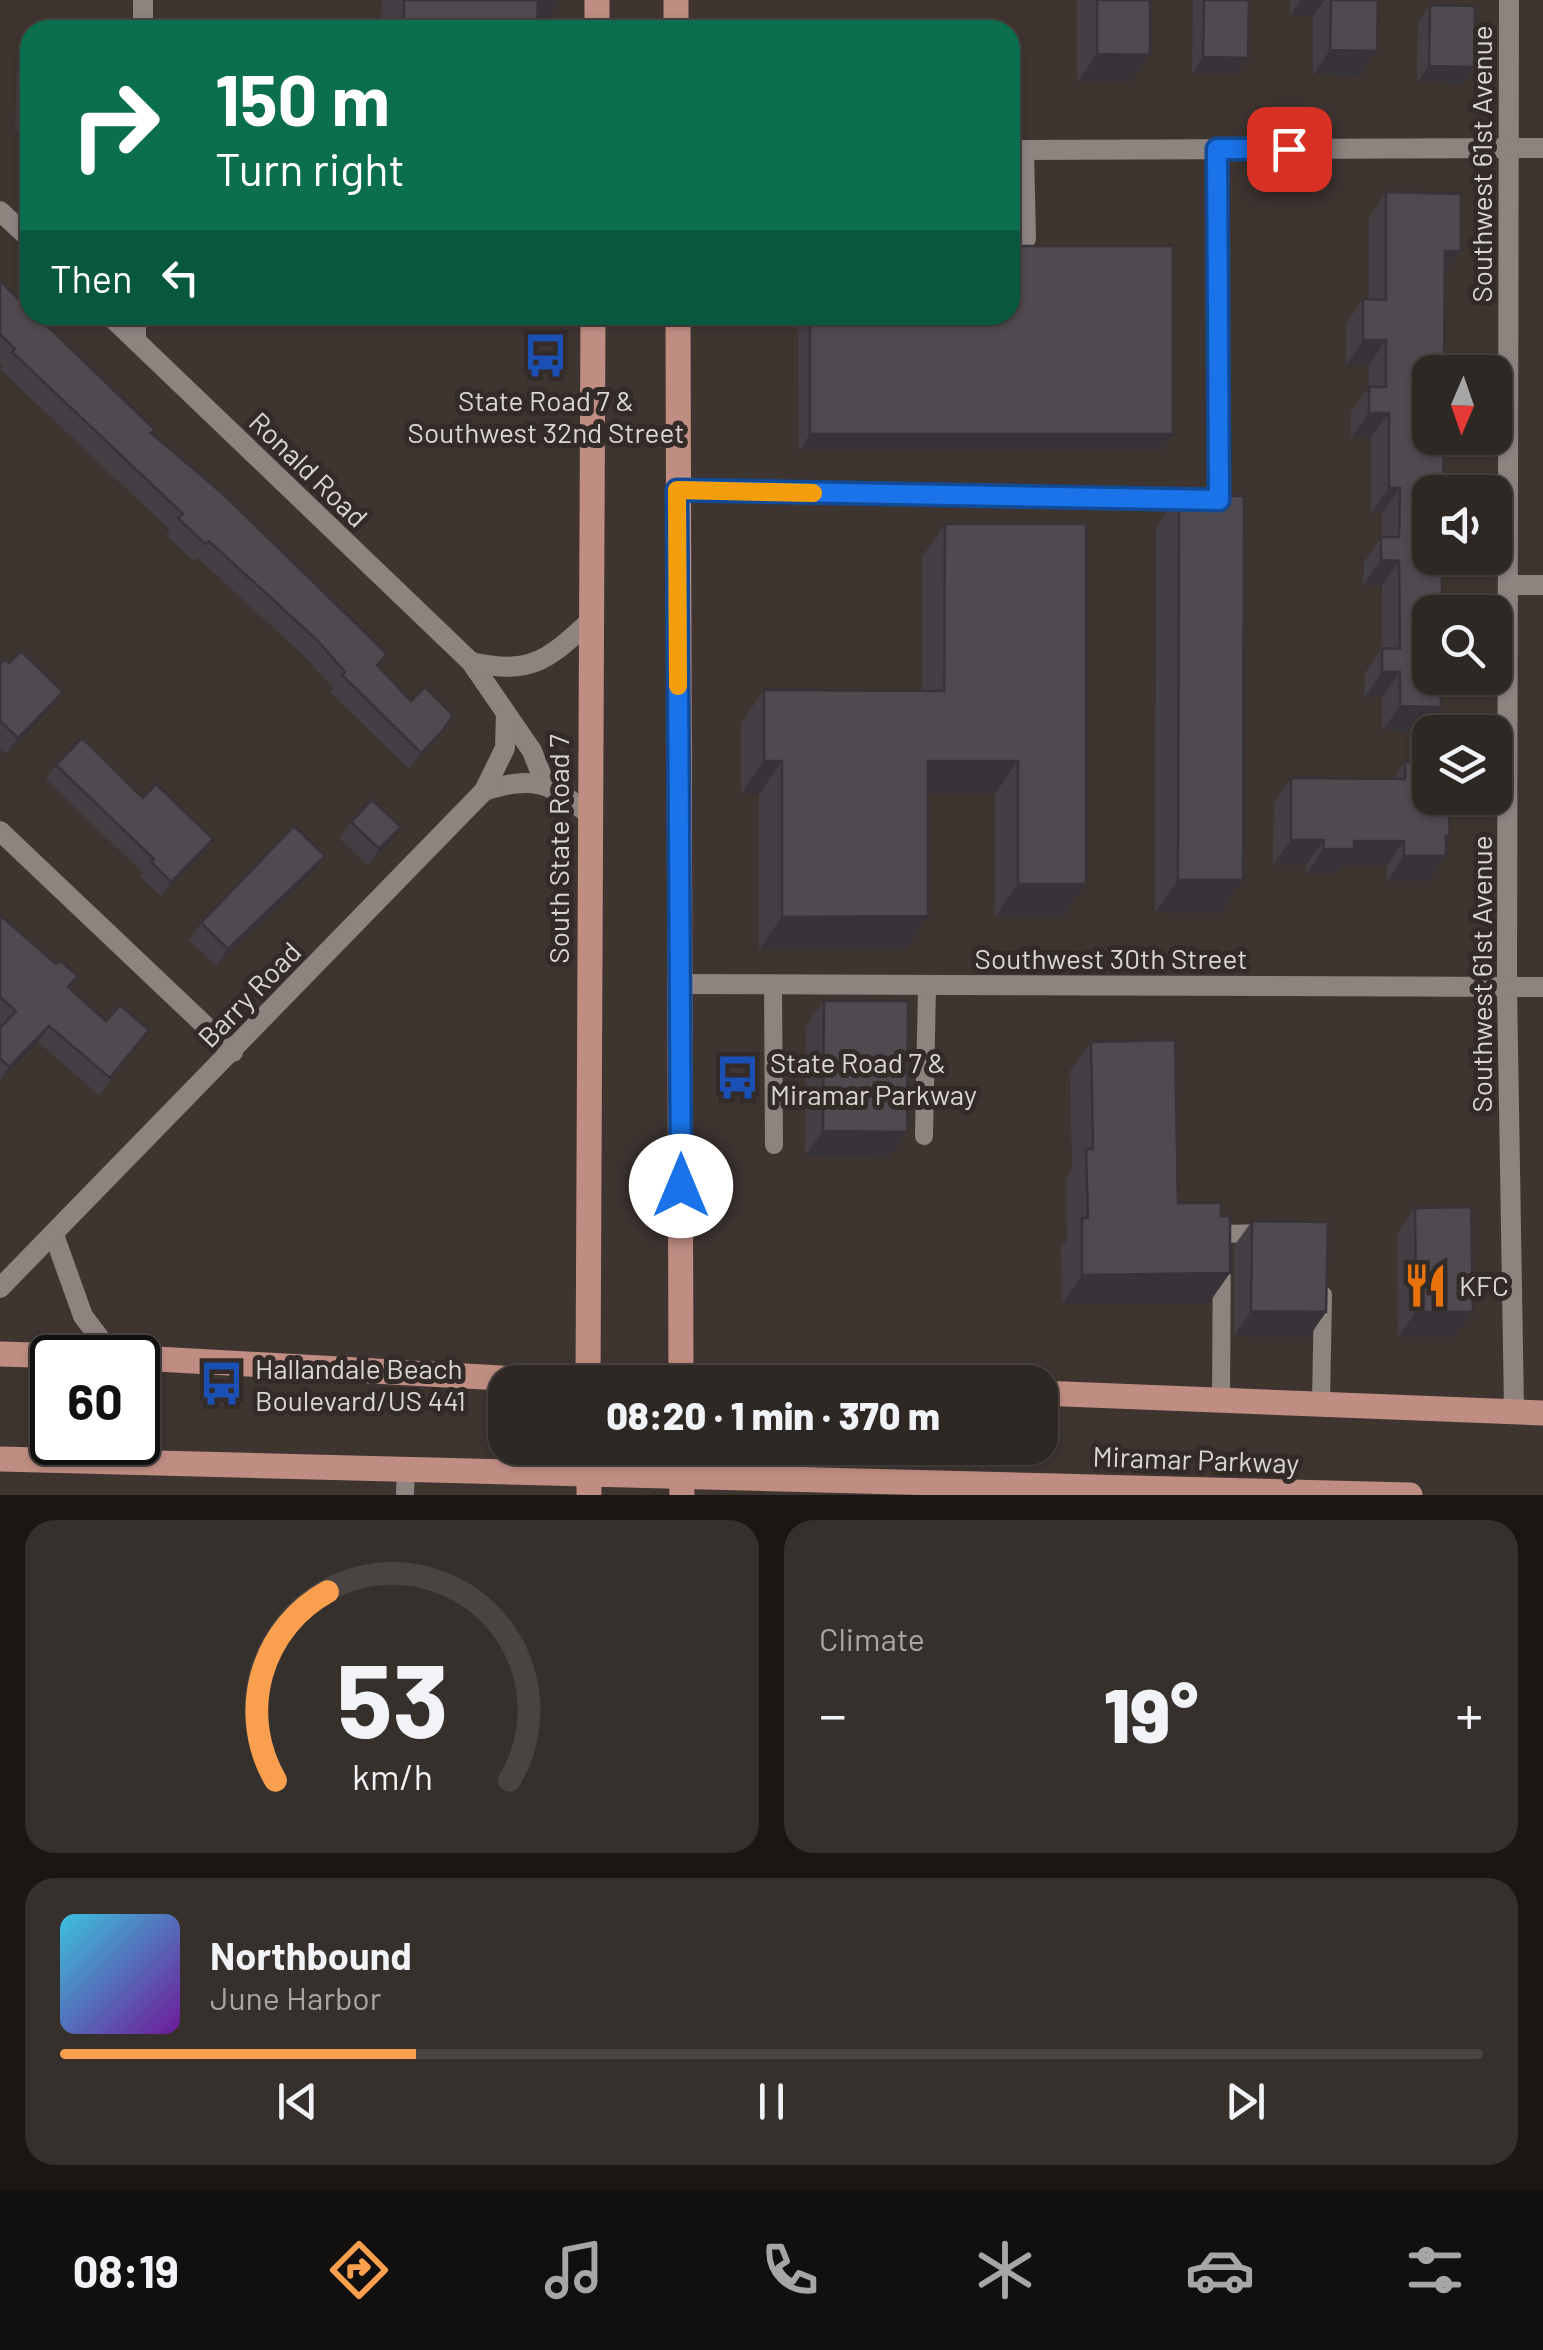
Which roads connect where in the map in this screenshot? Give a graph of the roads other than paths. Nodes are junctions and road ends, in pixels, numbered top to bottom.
1 (1509, 0) edge
2 (1507, 148) junction
3 (1543, 148) edge
4 (1217, 149) junction
5 (1020, 150) edge
6 (1020, 177) edge
7 (0, 211) edge
8 (20, 230) edge
9 (1027, 239) dead end
10 (120, 325) edge
11 (136, 325) edge
12 (594, 325) edge
13 (678, 325) edge
14 (136, 340) junction
15 (677, 490) junction
16 (1543, 585) edge
17 (1509, 586) junction
18 (590, 621) junction
19 (471, 662) junction
20 (506, 713) junction
21 (545, 784) junction
22 (484, 791) junction
23 (588, 814) junction
24 (0, 832) edge
25 (679, 984) junction
26 (774, 984) junction
27 (927, 986) junction
28 (1507, 987) junction
29 (1543, 987) edge
30 (232, 1052) junction
31 (924, 1136) dead end
32 (774, 1146) dead end
33 (1292, 1233) edge
34 (54, 1235) junction
35 (1324, 1270) edge
36 (0, 1288) edge
37 (97, 1335) edge
38 (0, 1354) edge
39 (30, 1355) edge
40 (160, 1359) edge
41 (588, 1365) edge
42 (681, 1365) edge
43 (488, 1376) edge
44 (1058, 1394) edge
45 (1221, 1399) junction
46 (1321, 1402) junction
47 (1514, 1408) junction
48 (1543, 1412) edge
49 (0, 1459) edge
50 (406, 1468) junction
51 (589, 1471) edge
52 (682, 1484) edge
53 (910, 1488) edge
54 (1181, 1492) edge
55 (406, 1495) edge
56 (1410, 1495) edge

1 - 2 street, Southwest 61st Avenue
2 - 3 street
2 - 4 street
2 - 17 street, Southwest 61st Avenue
4 - 5 street
4 - 15 lane
6 - 9 lane
7 - 8 street
10 - 14 street, Ronald Road
11 - 14 street
12 - 18 main road, South State Road 7
13 - 15 main road
14 - 19 street, Ronald Road
15 - 25 main road
16 - 17 street
17 - 28 street, Southwest 61st Avenue
18 - 19 street
18 - 23 main road, South State Road 7
19 - 20 street, Ronald Road
20 - 21 street, Ronald Road
20 - 22 street, Barry Road
21 - 22 street
21 - 23 street
22 - 30 street, Barry Road
23 - 41 main road, South State Road 7
24 - 30 street
25 - 26 street, Southwest 30th Street
25 - 42 main road
26 - 27 street, Southwest 30th Street
26 - 32 lane
27 - 28 street, Southwest 30th Street
27 - 31 lane
28 - 29 street, Southwest 30th Street
28 - 47 street, Southwest 61st Avenue
30 - 34 street, Barry Road
33 - 45 lane
34 - 36 street, Barry Road
34 - 37 street
35 - 46 lane
38 - 39 main road
40 - 43 main road
44 - 45 main road
45 - 46 main road
46 - 47 main road
47 - 48 main road
49 - 50 main road, Miramar Parkway
50 - 51 main road, Miramar Parkway
50 - 55 lane
51 - 52 main road, Miramar Parkway
52 - 53 main road, Miramar Parkway
53 - 54 main road, Miramar Parkway
54 - 56 main road, Miramar Parkway

